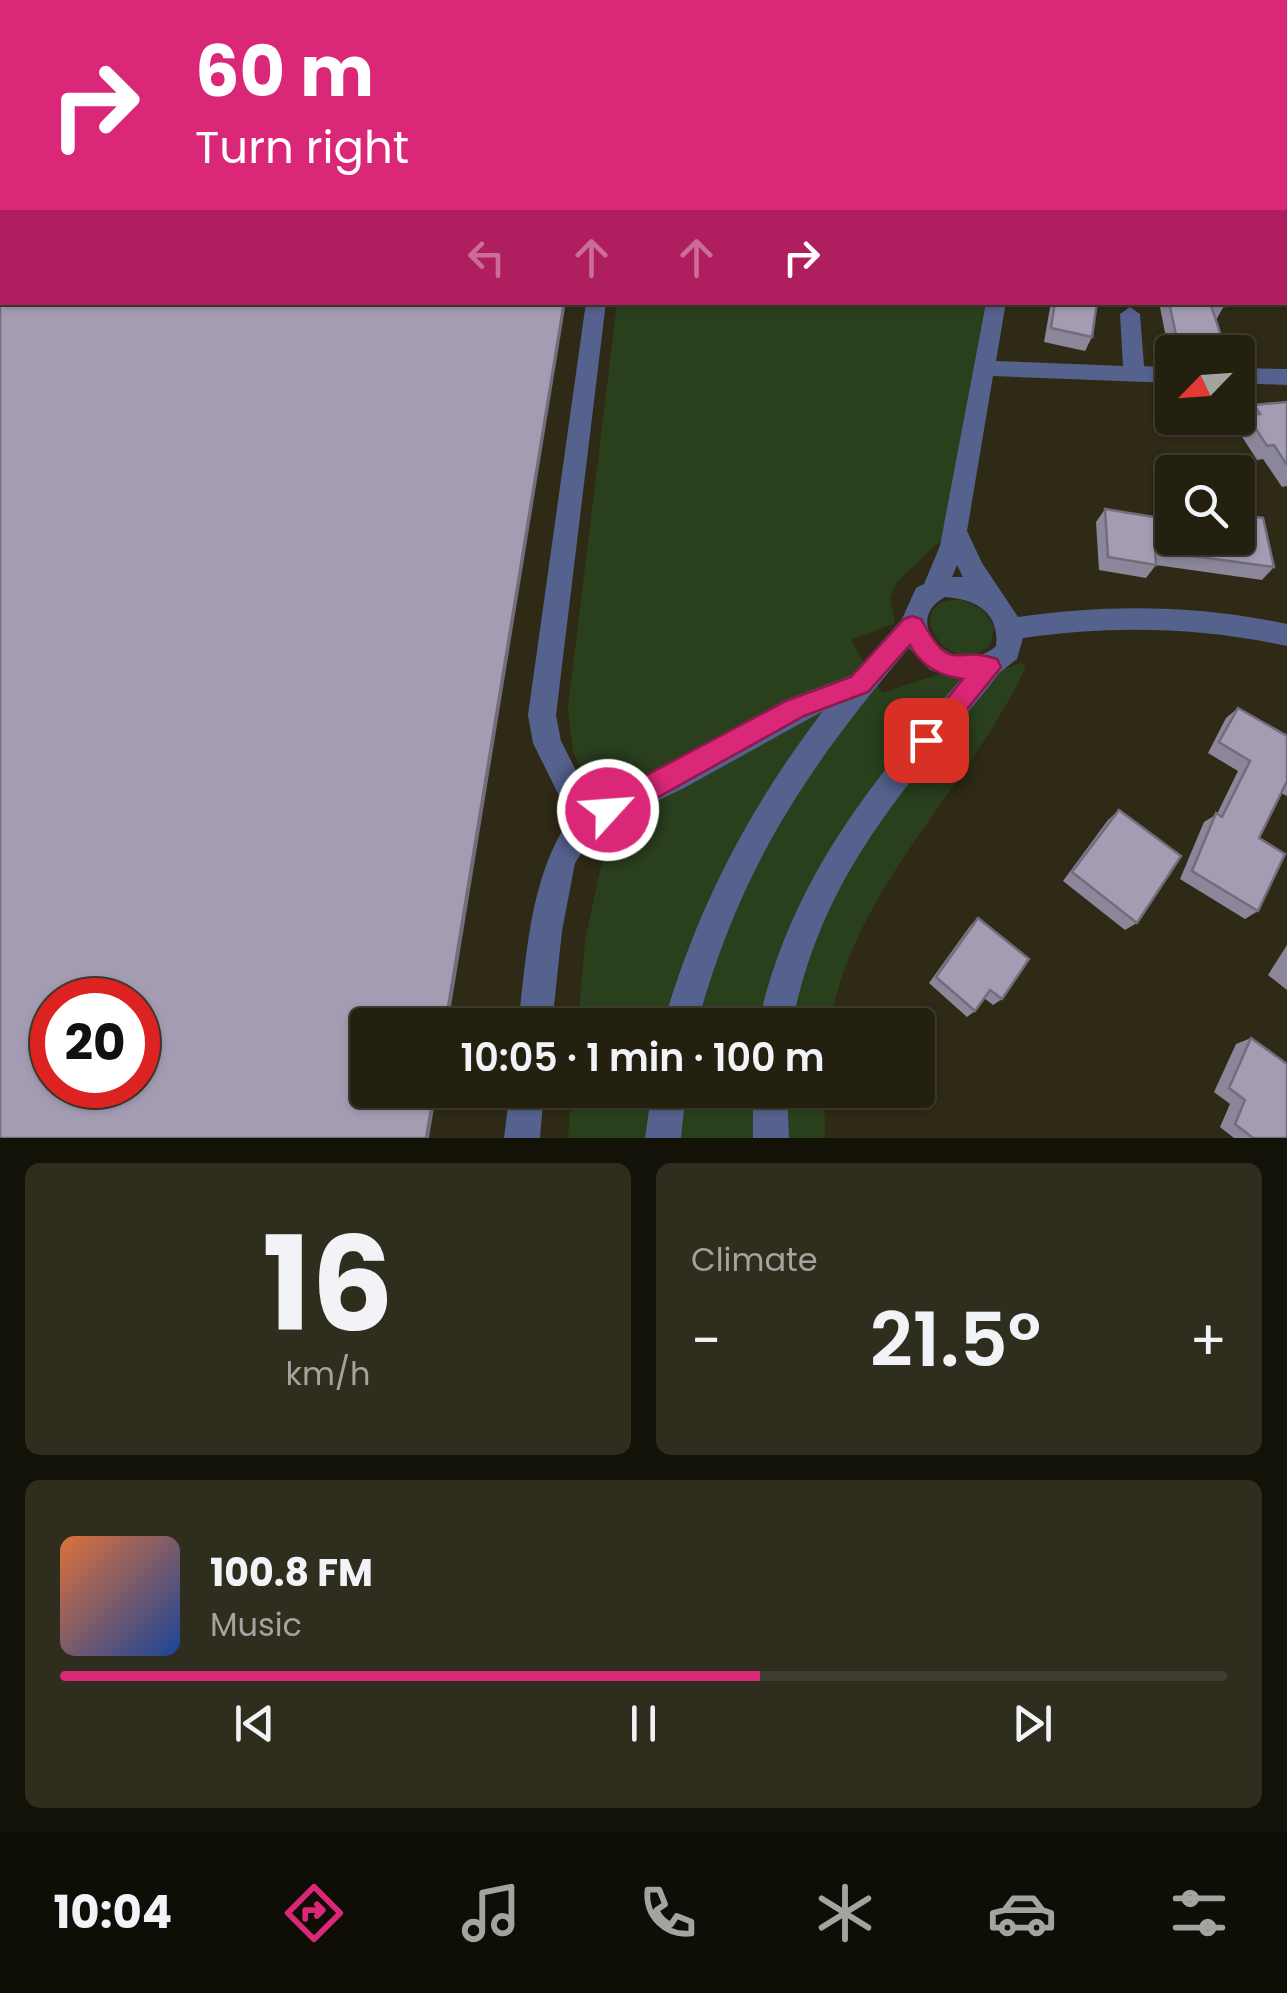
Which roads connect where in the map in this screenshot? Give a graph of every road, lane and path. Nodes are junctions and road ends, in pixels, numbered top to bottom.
1 (596, 305) edge
2 (995, 305) edge
3 (1130, 314) dead end
4 (984, 368) junction
5 (1134, 375) junction
6 (1155, 375) edge
7 (1255, 376) edge
8 (1287, 377) edge
9 (955, 532) junction
10 (934, 588) junction
11 (995, 602) junction
12 (912, 626) junction
13 (1011, 629) junction
14 (1287, 635) edge
15 (989, 667) junction
16 (860, 685) junction
17 (586, 820) junction
18 (537, 1008) edge
19 (684, 1008) edge
20 (780, 1008) edge
21 (525, 1108) edge
22 (667, 1108) edge
23 (770, 1108) edge
24 (522, 1138) edge
25 (663, 1138) edge
26 (771, 1138) edge

1 - 17 street
2 - 4 street
3 - 5 street
4 - 5 street
4 - 9 street
5 - 6 street
7 - 8 street
9 - 10 street
9 - 11 street
10 - 11 street
10 - 12 street
11 - 13 street
12 - 15 street
12 - 16 street
13 - 14 street
13 - 15 street
15 - 20 street
16 - 17 street
16 - 19 street
17 - 18 street
21 - 24 street
22 - 25 street
23 - 26 street

